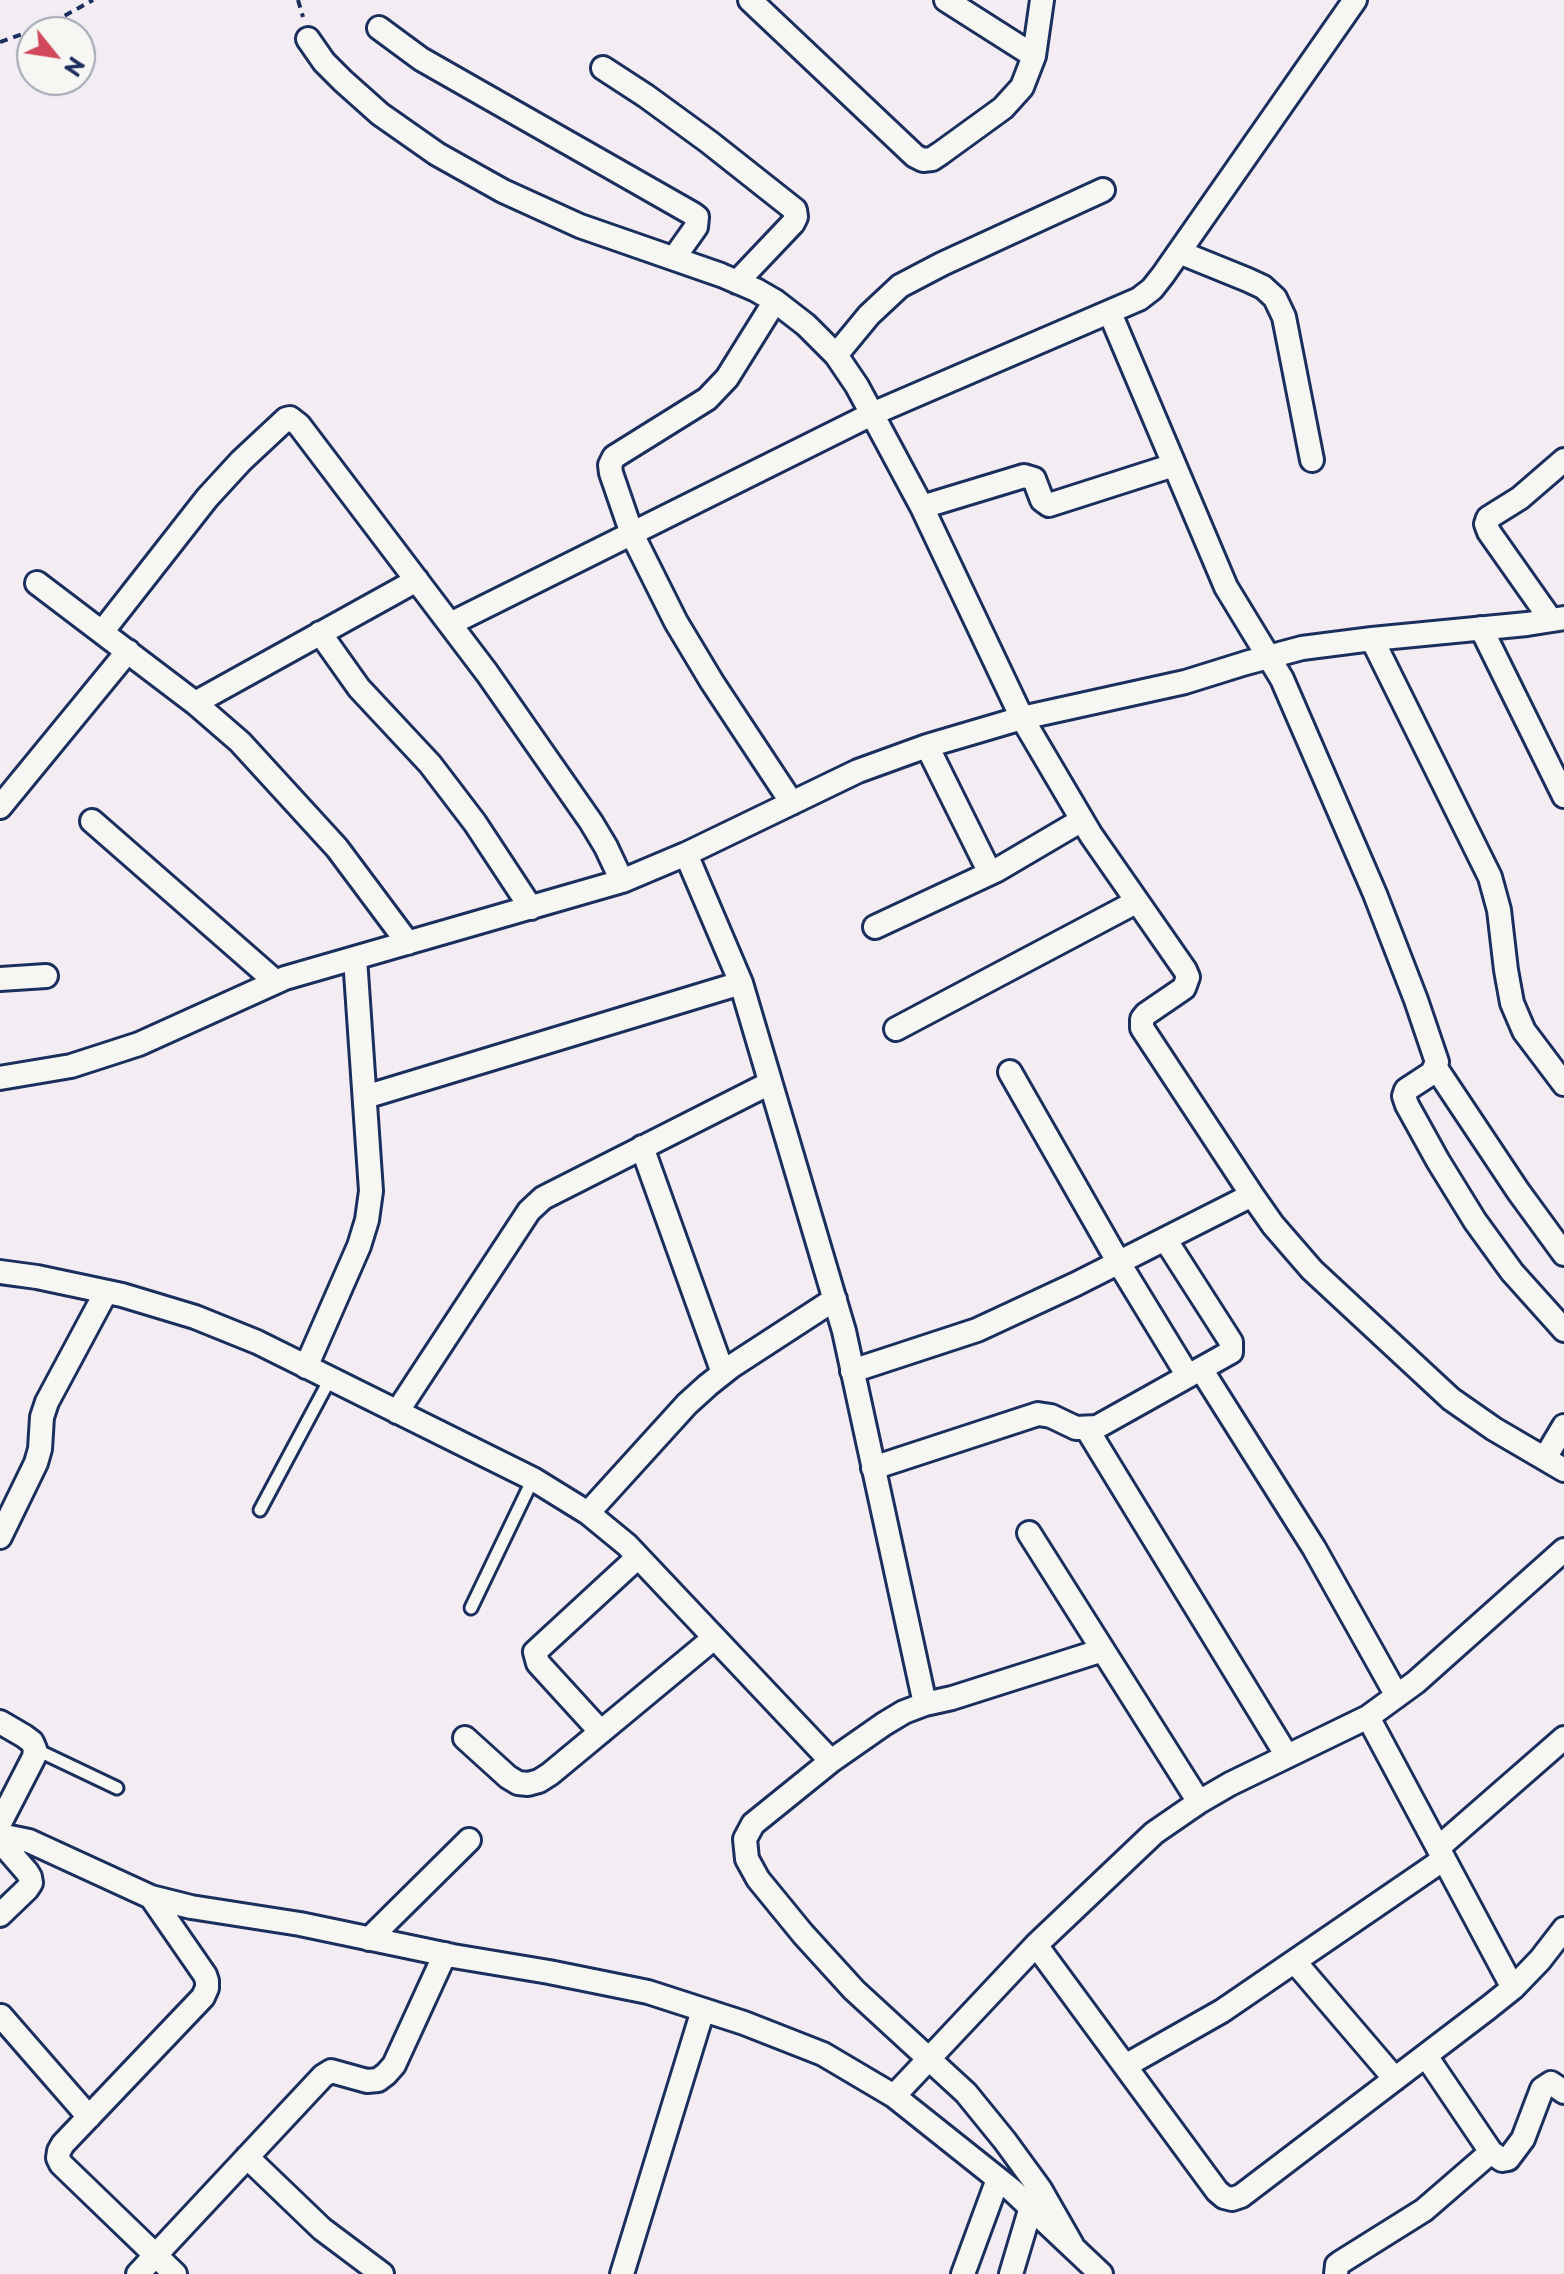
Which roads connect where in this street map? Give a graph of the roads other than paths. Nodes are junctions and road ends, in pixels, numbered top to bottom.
1 (750, 0) edge
2 (946, 0) edge
3 (1042, 0) edge
4 (1355, 0) edge
5 (379, 28) dead end
6 (308, 39) dead end
7 (1034, 56) junction
8 (603, 68) dead end
9 (1103, 190) dead end
10 (1179, 252) junction
11 (674, 258) junction
12 (737, 282) junction
13 (775, 301) junction
14 (1110, 313) junction
15 (836, 355) junction
16 (872, 414) junction
17 (1312, 460) dead end
18 (1564, 460) edge
19 (1174, 465) junction
20 (922, 507) junction
21 (632, 534) junction
22 (417, 580) junction
23 (37, 583) dead end
24 (1557, 619) edge
25 (450, 624) junction
26 (1481, 628) junction
27 (102, 632) junction
28 (320, 633) junction
29 (1372, 639) junction
30 (128, 651) junction
31 (1270, 656) junction
32 (195, 703) junction
33 (1022, 718) junction
34 (927, 746) junction
35 (1564, 796) edge
36 (792, 803) junction
37 (0, 807) edge
38 (1082, 820) junction
39 (92, 821) dead end
40 (686, 854) junction
41 (990, 873) junction
42 (622, 881) junction
43 (1136, 902) junction
44 (531, 908) junction
45 (875, 927) dead end
46 (408, 943) junction
47 (355, 958) junction
48 (46, 976) dead end
49 (0, 979) edge
50 (276, 982) junction
51 (741, 983) junction
52 (896, 1029) dead end
53 (1436, 1068) junction
54 (1010, 1072) dead end
55 (0, 1078) edge
56 (770, 1083) junction
57 (1564, 1084) edge
58 (365, 1097) junction
59 (642, 1147) junction
60 (1252, 1195) junction
61 (1165, 1239) junction
62 (1564, 1254) edge
63 (1119, 1263) junction
64 (0, 1272) edge
65 (106, 1292) junction
66 (835, 1299) junction
67 (1564, 1330) edge
68 (306, 1367) junction
69 (852, 1371) junction
70 (723, 1373) junction
71 (1194, 1373) junction
72 (330, 1379) junction
73 (397, 1412) junction
74 (1564, 1426) edge
75 (1087, 1429) junction
76 (1555, 1464) edge
77 (873, 1468) junction
78 (533, 1479) junction
79 (260, 1510) dead end
80 (588, 1513) junction
81 (1029, 1533) dead end
82 (0, 1537) edge
83 (1564, 1550) edge
84 (638, 1557) junction
85 (471, 1608) dead end
86 (714, 1638) junction
87 (1103, 1650) junction
88 (1397, 1696) junction
89 (925, 1704) junction
90 (1368, 1717) junction
91 (0, 1722) edge
92 (601, 1732) junction
93 (465, 1738) dead end
94 (1564, 1738) edge
95 (35, 1749) junction
96 (1287, 1756) junction
97 (831, 1761) junction
98 (117, 1788) dead end
99 (1199, 1802) junction
100 (0, 1823) edge
101 (0, 1838) edge
102 (469, 1840) dead end
103 (1441, 1854) junction
104 (151, 1897) junction
105 (0, 1915) edge
106 (1564, 1929) edge
107 (369, 1939) junction
108 (1036, 1945) junction
109 (445, 1954) junction
110 (1295, 1962) junction
111 (1513, 1988) junction
112 (703, 2010) junction
113 (1, 2016) edge
114 (1426, 2056) junction
115 (929, 2060) junction
116 (1125, 2066) junction
117 (1395, 2079) junction
118 (1564, 2092) edge
119 (894, 2096) junction
120 (89, 2117) junction
121 (1491, 2152) junction
122 (247, 2157) junction
123 (998, 2179) junction
124 (1031, 2207) junction
125 (1072, 2245) junction
126 (155, 2255) junction
127 (138, 2274) edge
128 (175, 2274) edge
129 (382, 2274) edge
130 (622, 2274) edge
131 (963, 2274) edge
132 (1011, 2274) edge
133 (1101, 2274) edge
134 (1336, 2274) edge

1 - 7 street
2 - 7 street
3 - 7 street
4 - 10 street
5 - 11 street
6 - 11 street
8 - 12 street
9 - 15 street
10 - 14 street
10 - 17 street
11 - 12 street
12 - 13 street
13 - 15 street
13 - 21 street
14 - 16 street
14 - 19 street
15 - 16 street
16 - 20 street
16 - 21 street
18 - 24 street
19 - 20 street
19 - 31 street
20 - 33 street
21 - 25 street
21 - 36 street
22 - 25 street
22 - 27 street
22 - 28 street
23 - 27 street
24 - 26 street
25 - 42 street
26 - 29 street
26 - 35 street
27 - 30 street
28 - 32 street
28 - 44 street
29 - 31 street
29 - 57 street
30 - 32 street
30 - 37 street
31 - 33 street
31 - 53 street
32 - 46 street
33 - 34 street
33 - 38 street
34 - 36 street
34 - 41 street
36 - 40 street
38 - 41 street
38 - 43 street
39 - 50 street
40 - 42 street
40 - 51 street
41 - 45 street
42 - 44 street
43 - 52 street
43 - 60 street
44 - 46 street
46 - 47 street
47 - 50 street
47 - 58 street
48 - 49 street
50 - 55 street
51 - 56 street
51 - 58 street
53 - 62 street
53 - 67 street
54 - 63 street
56 - 59 street
56 - 66 street
58 - 68 street
59 - 70 street
59 - 73 street
60 - 61 street
60 - 76 street
61 - 63 street
61 - 71 street
63 - 69 street
63 - 71 street
64 - 65 street
65 - 68 street
65 - 82 street
66 - 69 street
66 - 70 street
68 - 72 street
69 - 77 street
70 - 80 street
71 - 75 street
71 - 88 street
72 - 73 street
72 - 79 lane
73 - 78 street
74 - 76 street
75 - 77 street
75 - 96 street
77 - 89 street
78 - 80 street
78 - 85 lane
80 - 84 street
81 - 87 street
83 - 88 street
84 - 86 street
84 - 92 street
86 - 92 street
86 - 97 street
87 - 89 street
87 - 99 street
88 - 90 street
89 - 97 street
90 - 96 street
90 - 103 street
91 - 95 street
92 - 93 street
94 - 103 street
95 - 98 lane
95 - 100 street
96 - 99 street
97 - 115 street
99 - 108 street
101 - 104 street
101 - 105 street
102 - 107 street
103 - 110 street
103 - 111 street
104 - 107 street
104 - 120 street
106 - 111 street
107 - 109 street
108 - 115 street
108 - 116 street
109 - 112 street
109 - 122 street
110 - 116 street
110 - 117 street
111 - 114 street
112 - 119 street
112 - 130 street
113 - 120 street
114 - 117 street
114 - 121 street
115 - 119 street
115 - 125 street
116 - 117 street
118 - 121 street
119 - 123 street
120 - 126 street
121 - 134 street
122 - 126 street
122 - 129 street
123 - 124 street
123 - 131 street
124 - 125 street
124 - 132 street
125 - 133 street
126 - 127 street
126 - 128 street

